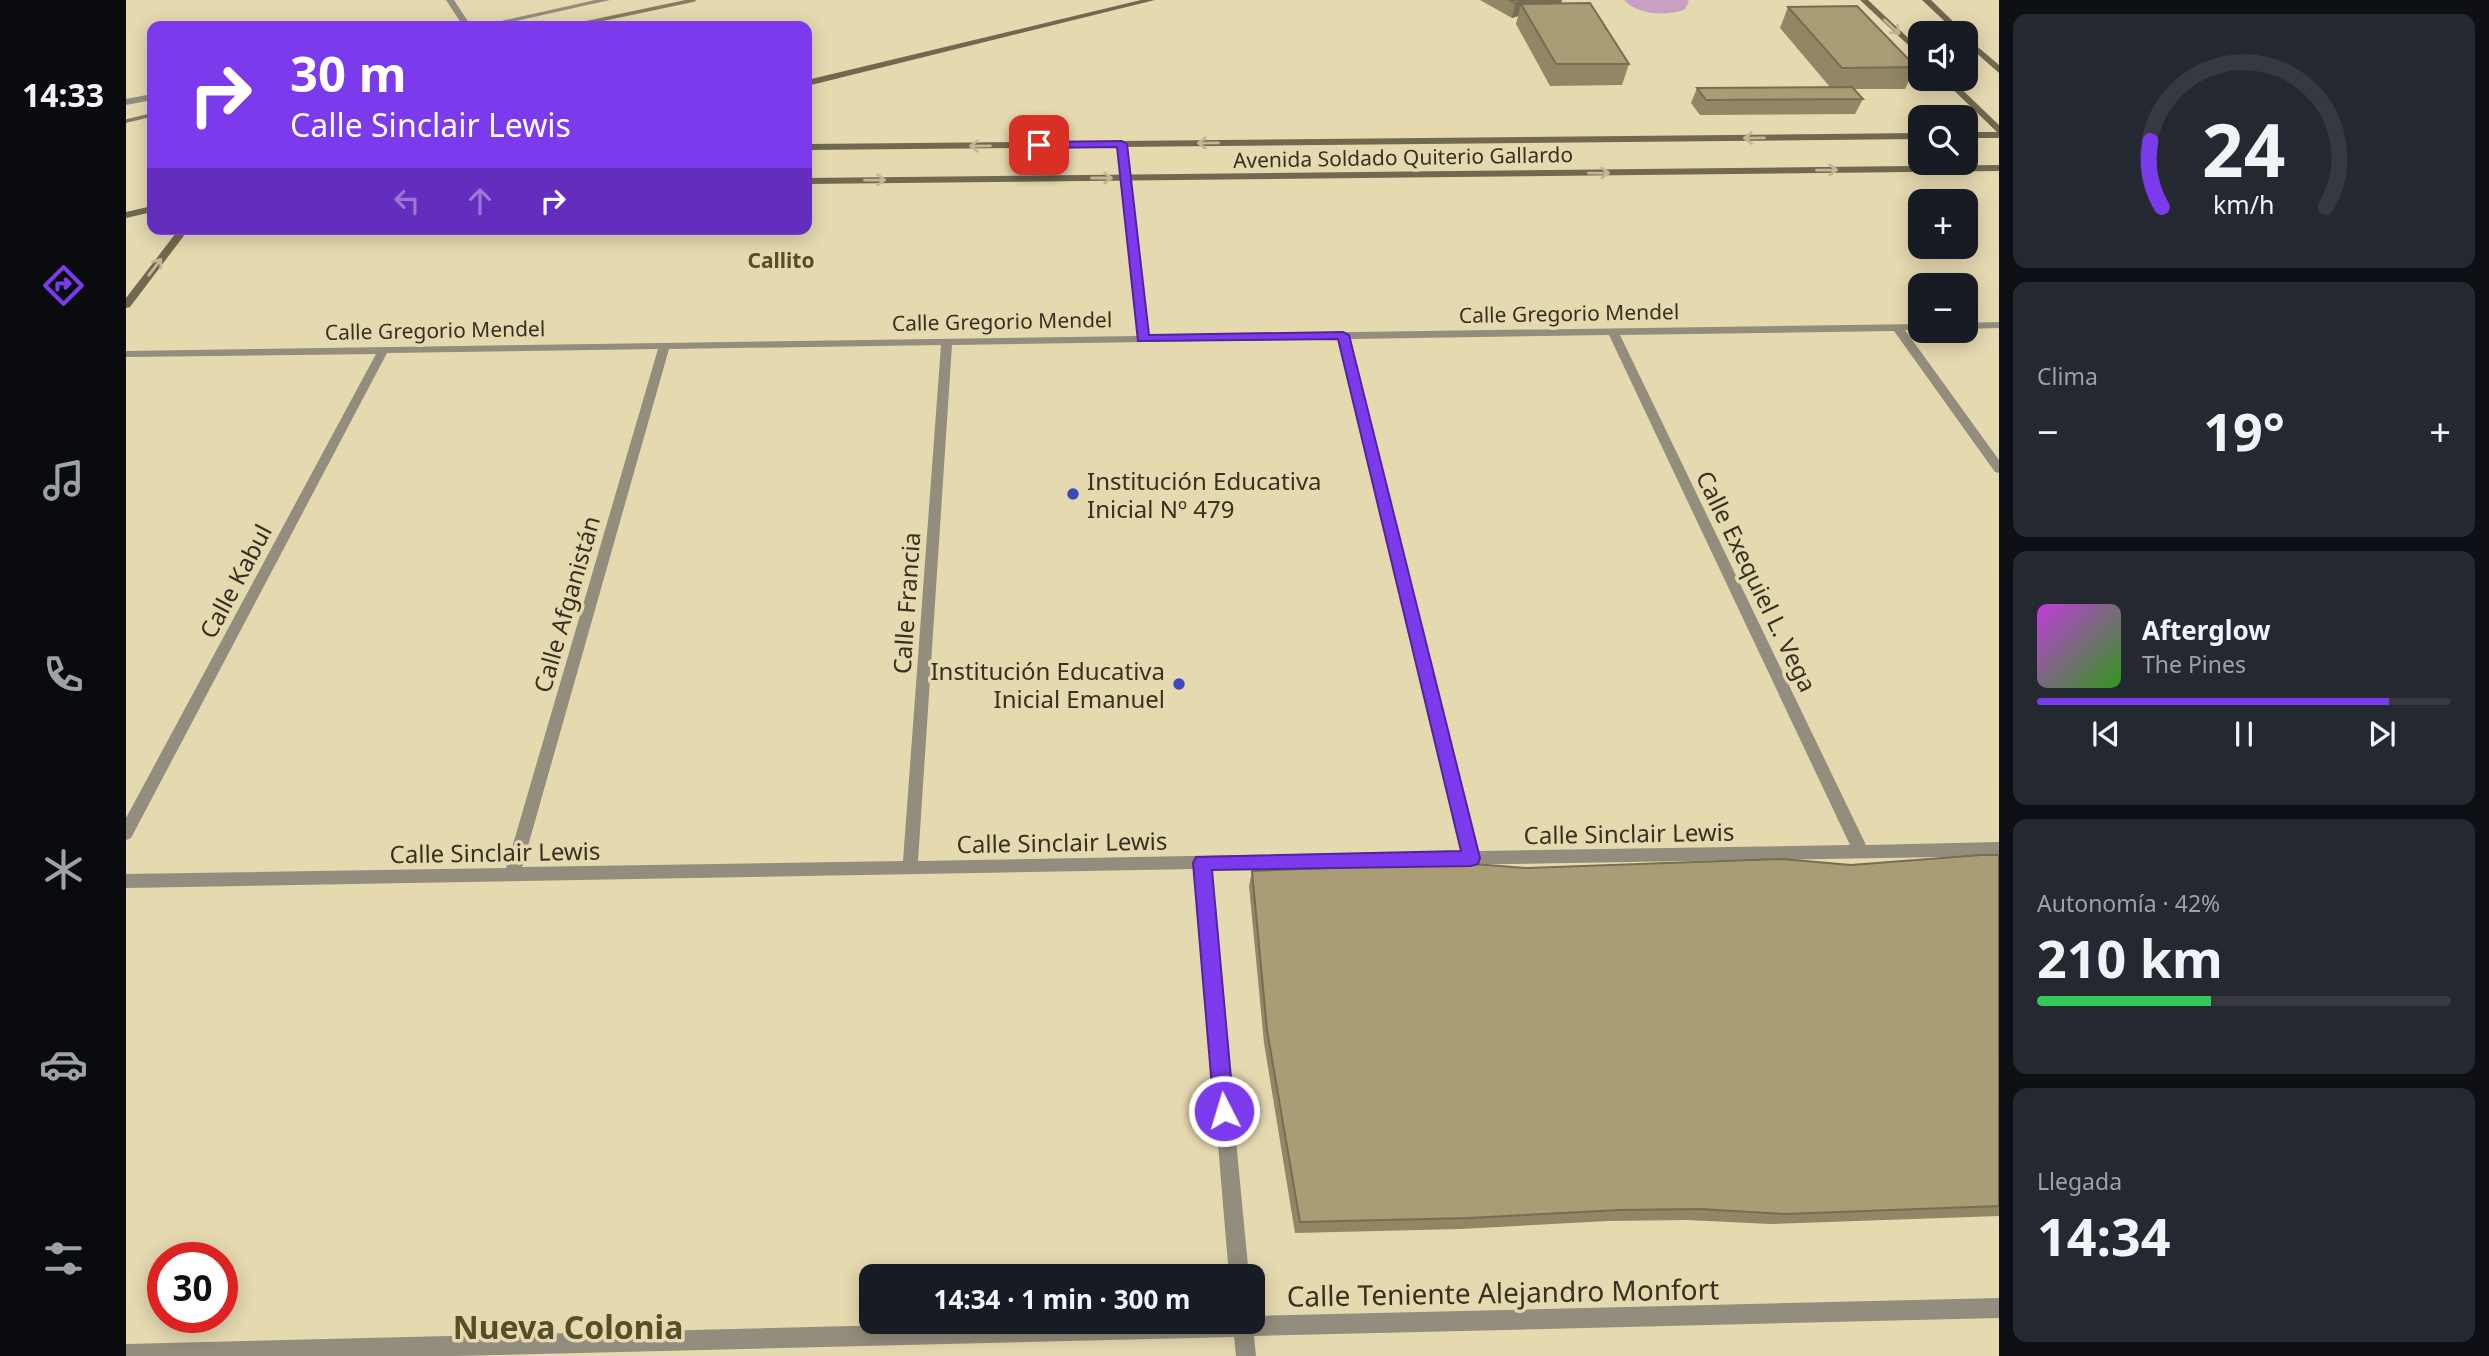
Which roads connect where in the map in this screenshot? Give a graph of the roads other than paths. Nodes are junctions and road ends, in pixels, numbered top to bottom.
1 (450, 0) edge
2 (606, 0) edge
3 (1151, 0) edge
4 (1864, 0) edge
5 (1926, 0) edge
6 (464, 21) edge
7 (507, 21) edge
8 (1948, 21) edge
9 (1908, 42) edge
10 (1978, 50) edge
11 (1999, 70) edge
12 (812, 81) edge
13 (1958, 91) edge
14 (147, 98) edge
15 (126, 102) edge
16 (1999, 132) edge
17 (1978, 134) edge
18 (1908, 136) edge
19 (1122, 144) junction
20 (812, 147) edge
21 (1999, 168) edge
22 (1126, 178) junction
23 (812, 181) edge
24 (147, 210) edge
25 (126, 215) edge
26 (179, 235) edge
27 (126, 306) edge
28 (1999, 325) edge
29 (1978, 326) edge
30 (1897, 327) junction
31 (1908, 327) edge
32 (1613, 331) junction
33 (1343, 335) junction
34 (1143, 339) junction
35 (947, 341) junction
36 (664, 346) junction
37 (383, 350) junction
38 (126, 354) edge
39 (1999, 469) edge
40 (126, 834) edge
41 (1999, 849) edge
42 (1861, 851) junction
43 (1471, 858) junction
44 (1202, 863) junction
45 (910, 868) junction
46 (512, 874) junction
47 (126, 881) edge
48 (1238, 1264) edge
49 (1999, 1308) edge
50 (1265, 1324) edge
51 (871, 1334) edge
52 (1244, 1334) edge
53 (126, 1354) edge
54 (1246, 1356) edge

1 - 6 street
2 - 7 street
3 - 12 street
4 -> 9 street
5 - 8 street
10 - 11 street
13 - 16 street
14 - 15 street
16 - 17 street
18 -> 19 street, Avenida Soldado Quiterio Gallardo
19 -> 20 street, Avenida Soldado Quiterio Gallardo
19 - 22 street
22 -> 21 street, Avenida Soldado Quiterio Gallardo
23 -> 22 street, Avenida Soldado Quiterio Gallardo
22 - 34 street
24 - 25 street
27 -> 26 street
28 - 29 street
30 - 31 street, Calle Gregorio Mendel
30 - 32 street, Calle Gregorio Mendel
30 - 39 street
32 - 33 street, Calle Gregorio Mendel
32 - 42 street, Calle Exequiel L. Vega
33 - 34 street, Calle Gregorio Mendel
33 - 43 street
34 - 35 street, Calle Gregorio Mendel
35 - 36 street, Calle Gregorio Mendel
35 - 45 street, Calle Francia
36 - 37 street, Calle Gregorio Mendel
36 - 46 street, Calle Afganistán
37 - 38 street, Calle Gregorio Mendel
37 - 40 street, Calle Kabul
41 - 42 street, Calle Sinclair Lewis
42 - 43 street, Calle Sinclair Lewis
43 - 44 street, Calle Sinclair Lewis
44 - 45 street, Calle Sinclair Lewis
44 - 48 street
45 - 46 street, Calle Sinclair Lewis
46 - 47 street, Calle Sinclair Lewis
49 - 50 street, Calle Teniente Alejandro Monfort
51 - 53 street, Calle Teniente Alejandro Monfort
52 - 54 street

